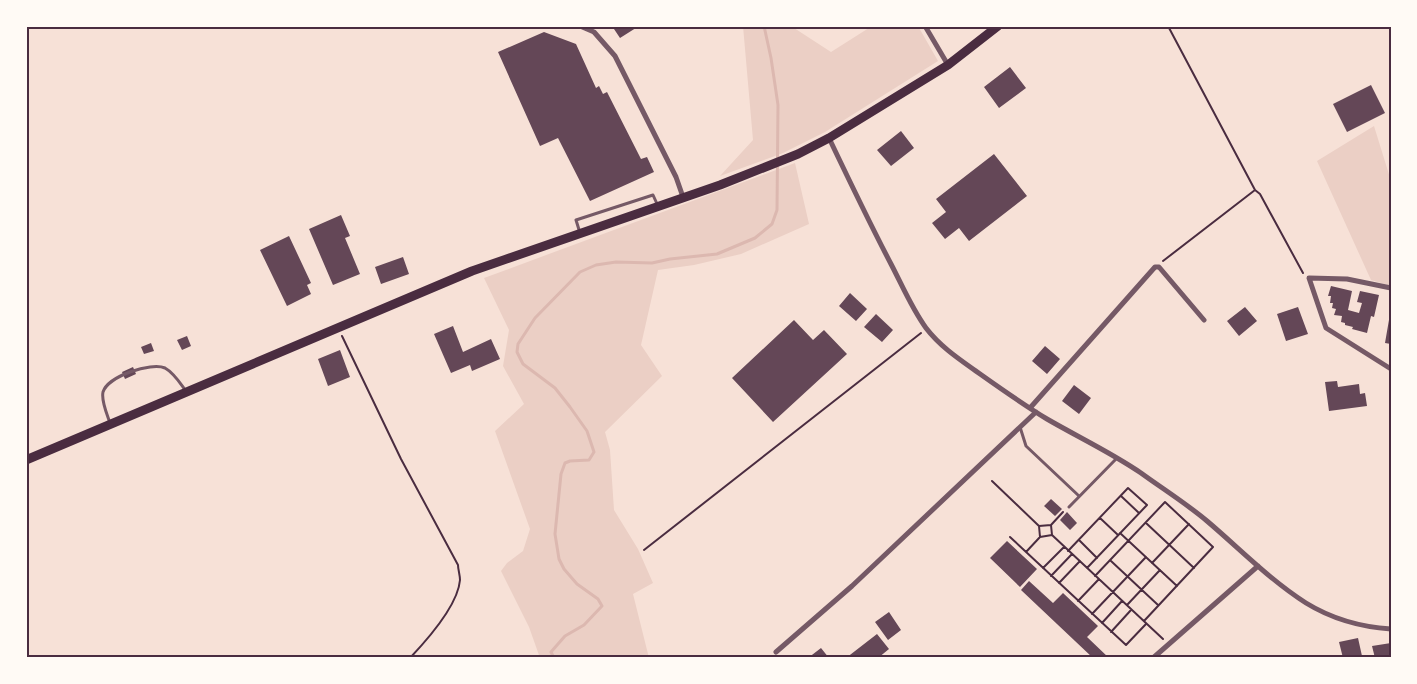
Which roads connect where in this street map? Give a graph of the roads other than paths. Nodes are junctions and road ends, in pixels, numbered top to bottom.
1 (580, 26) edge
2 (925, 26) edge
3 (998, 26) edge
4 (948, 65) junction
5 (829, 138) junction
6 (683, 198) junction
7 (658, 206) junction
8 (580, 234) junction
9 (1391, 288) edge
10 (1204, 320) dead end
11 (1391, 369) edge
12 (187, 392) junction
13 (1030, 408) junction
14 (1036, 412) junction
15 (110, 426) junction
16 (1020, 427) junction
17 (1117, 458) junction
18 (26, 460) edge
19 (1079, 496) junction
20 (1068, 507) road end
21 (1258, 566) junction
22 (1391, 629) edge
23 (776, 652) dead end
24 (1153, 658) edge

1 - 6 street
2 - 4 street
3 - 4 main road
4 - 5 main road
5 - 6 main road
5 - 13 street
6 - 7 main road
7 - 8 main road
7 - 8 lane
8 - 12 main road
9 - 11 street
10 - 13 street
12 - 15 main road
12 - 15 lane
13 - 14 street
14 - 16 street
14 - 17 street
15 - 18 main road
16 - 19 lane
16 - 23 street
17 - 19 lane
17 - 21 street
19 - 20 lane
21 - 22 street
21 - 24 street

